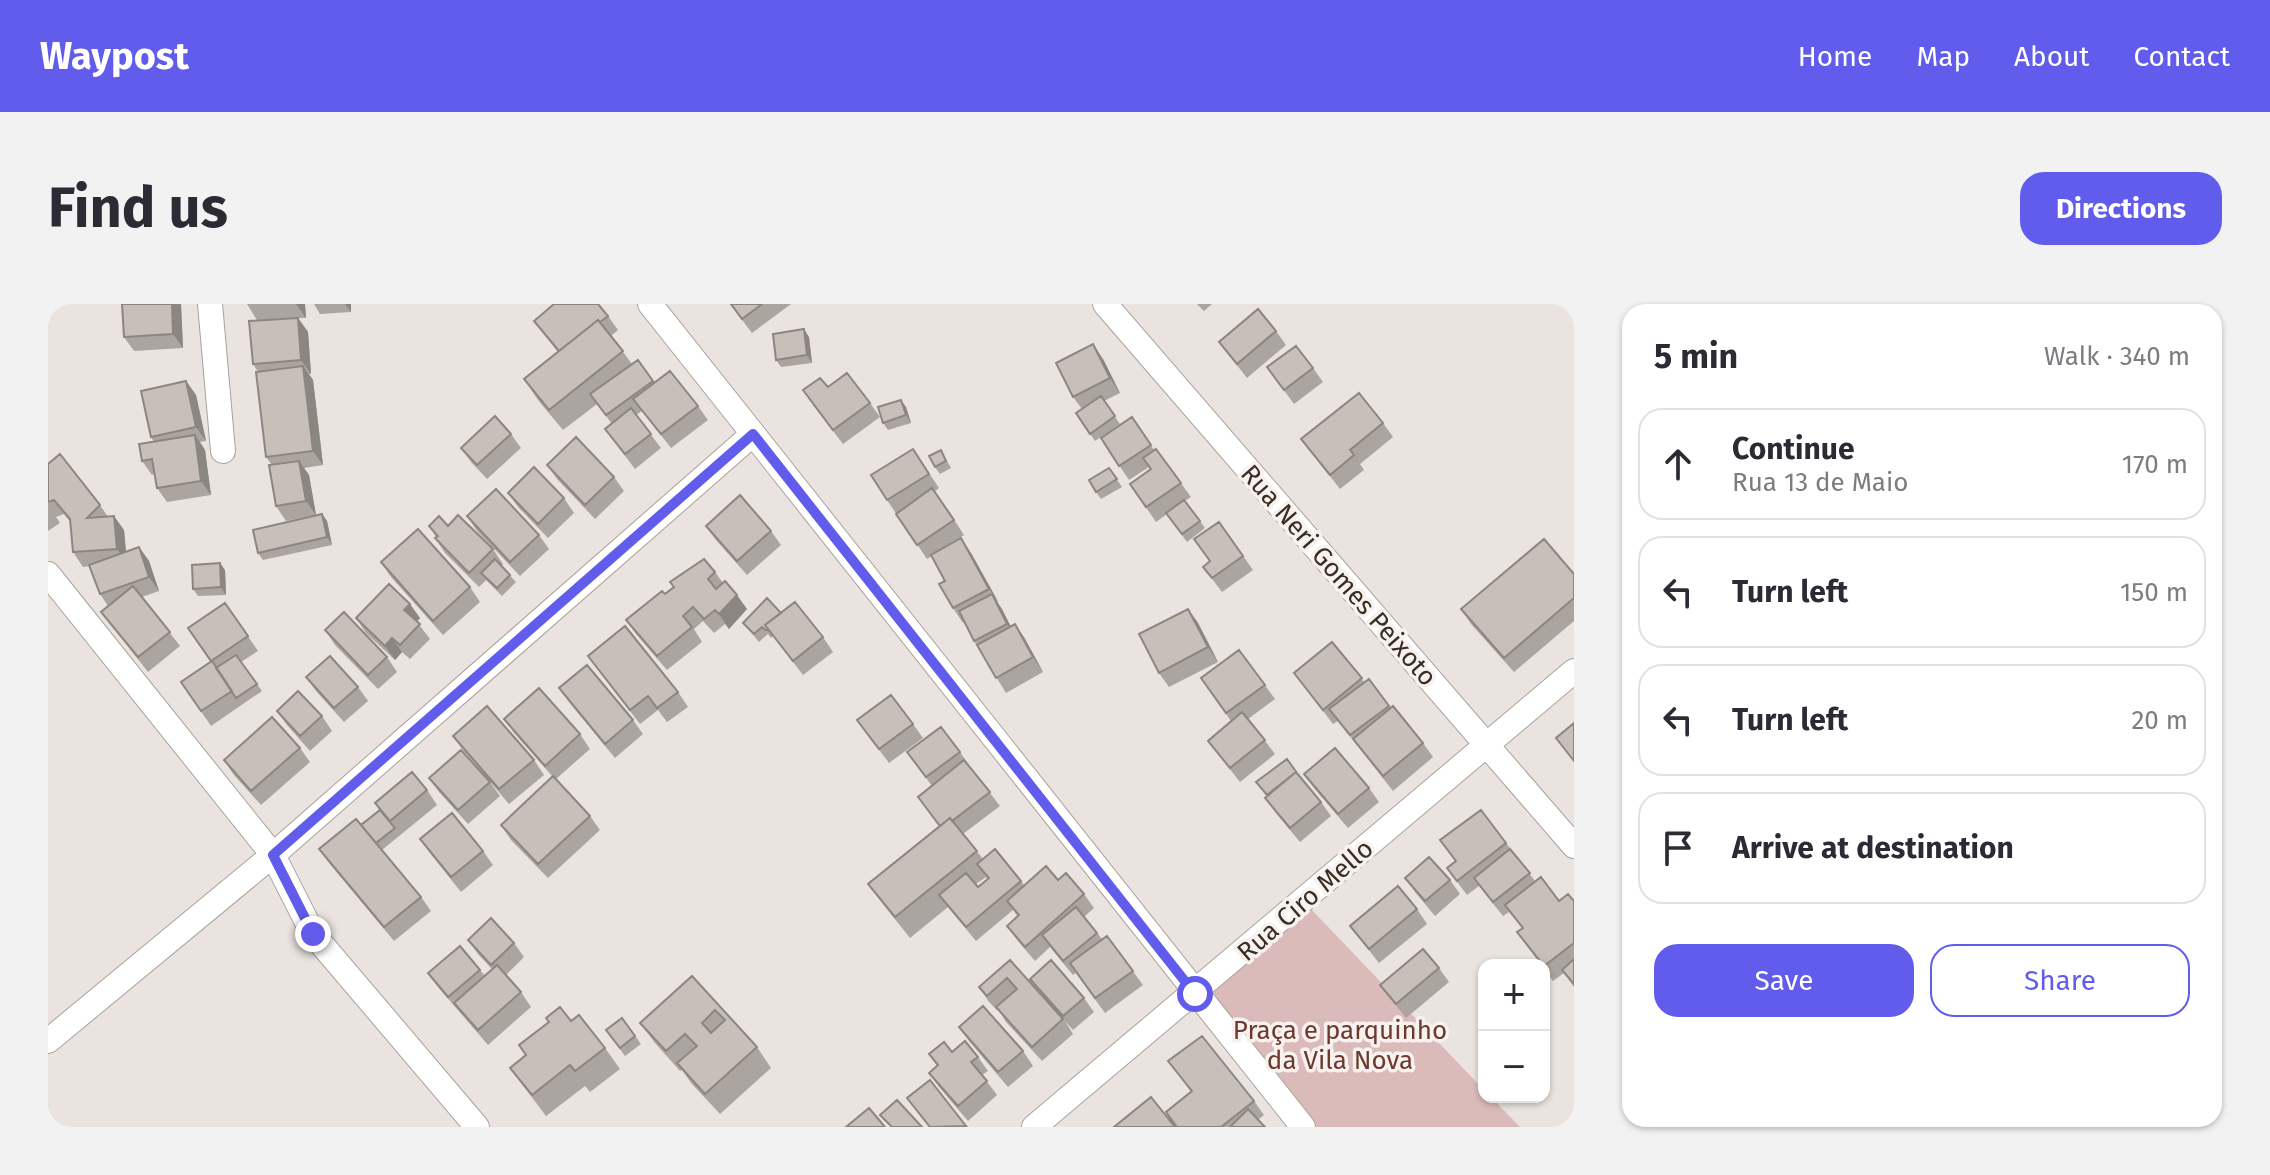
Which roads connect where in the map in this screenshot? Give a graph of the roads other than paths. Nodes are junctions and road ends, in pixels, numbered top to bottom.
1 (210, 304) edge
2 (650, 304) edge
3 (1105, 304) edge
4 (753, 434) junction
5 (223, 451) dead end
6 (48, 574) edge
7 (1574, 671) edge
8 (1487, 747) junction
9 (1574, 846) edge
10 (273, 855) junction
11 (1195, 994) junction
12 (48, 1041) edge
13 (477, 1127) edge
14 (1034, 1127) edge
15 (1303, 1127) edge

1 - 5 street
2 - 4 street
3 - 8 street, Rua Neri Gomes Peixoto
4 - 10 street
4 - 11 street
6 - 10 street
7 - 8 street, Rua Ciro Mello
8 - 9 street, Rua Neri Gomes Peixoto
8 - 11 street, Rua Ciro Mello
10 - 12 street
10 - 13 street
11 - 14 street, Rua Ciro Mello
11 - 15 street

